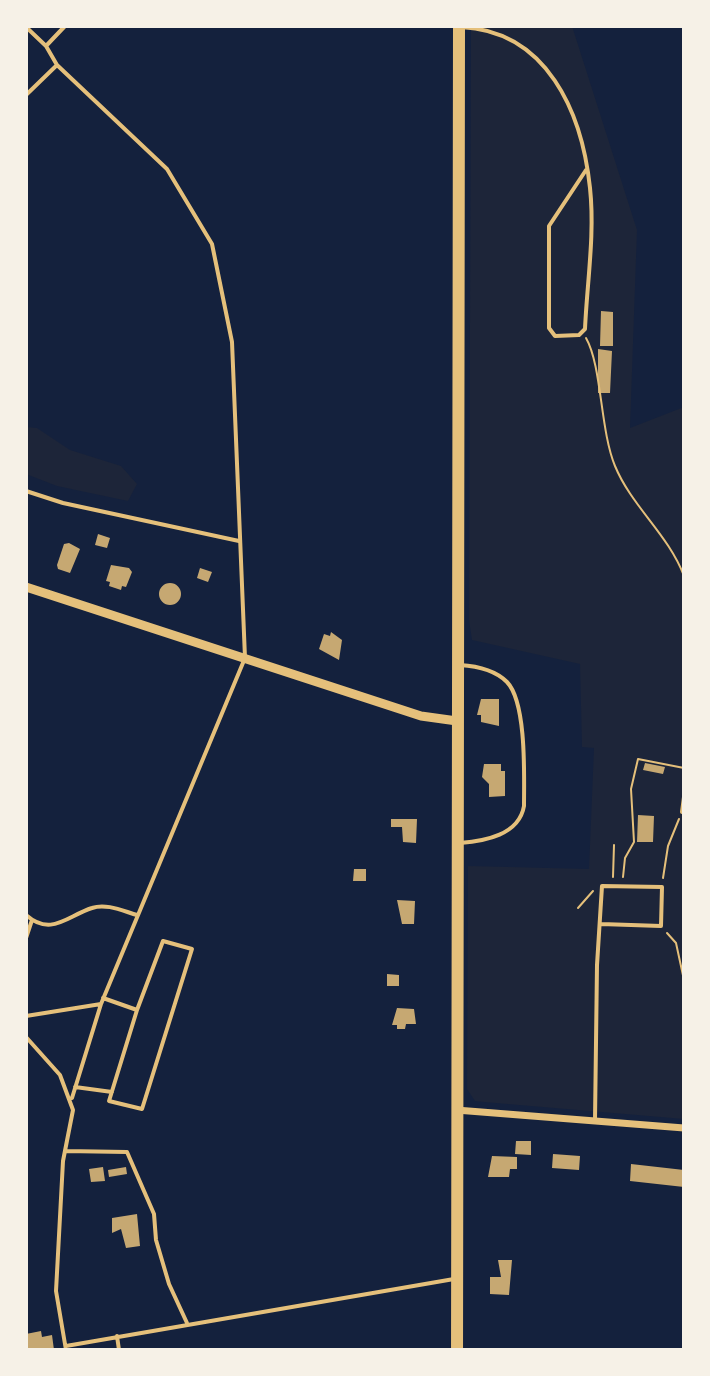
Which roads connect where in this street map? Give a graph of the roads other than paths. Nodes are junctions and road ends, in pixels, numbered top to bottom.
1 (65, 26) edge
2 (459, 26) edge
3 (26, 27) edge
4 (46, 46) junction
5 (57, 65) junction
6 (26, 95) edge
7 (586, 170) junction
8 (26, 491) edge
9 (239, 541) junction
10 (26, 587) edge
11 (245, 658) junction
12 (457, 664) junction
13 (457, 721) junction
14 (684, 797) edge
15 (682, 812) road end
16 (457, 843) junction
17 (26, 915) edge
18 (137, 915) junction
19 (32, 920) junction
20 (601, 924) junction
21 (26, 938) edge
22 (102, 1001) junction
23 (137, 1010) junction
24 (26, 1016) edge
25 (26, 1037) edge
26 (75, 1087) junction
27 (112, 1092) junction
28 (71, 1101) junction
29 (456, 1110) junction
30 (595, 1120) junction
31 (684, 1128) edge
32 (65, 1151) junction
33 (456, 1279) junction
34 (187, 1323) junction
35 (117, 1336) junction
36 (66, 1348) edge
37 (119, 1350) edge
38 (457, 1350) edge

1 - 4 lane
2 - 7 lane
2 - 12 highway
3 - 4 lane
4 - 5 lane
5 - 6 lane
5 - 9 lane
7 - 7 lane
8 - 9 lane
9 - 11 lane
10 - 11 street
11 - 13 street
11 - 18 lane
12 - 13 highway
12 - 16 lane
13 - 16 highway
14 - 15 lane
16 - 29 highway
17 - 19 lane
18 - 19 lane
18 - 22 lane
19 - 21 lane
20 - 20 lane
20 - 30 lane
22 - 23 lane
22 - 24 lane
22 - 26 lane
23 - 27 lane
23 - 27 lane
25 - 28 lane
26 - 27 lane
26 - 28 lane
28 - 32 lane
29 - 30 street
29 - 33 highway
30 - 31 street
32 - 34 lane
32 - 36 lane
33 - 34 lane
33 - 38 highway
34 - 35 lane
35 - 36 lane
35 - 37 lane

